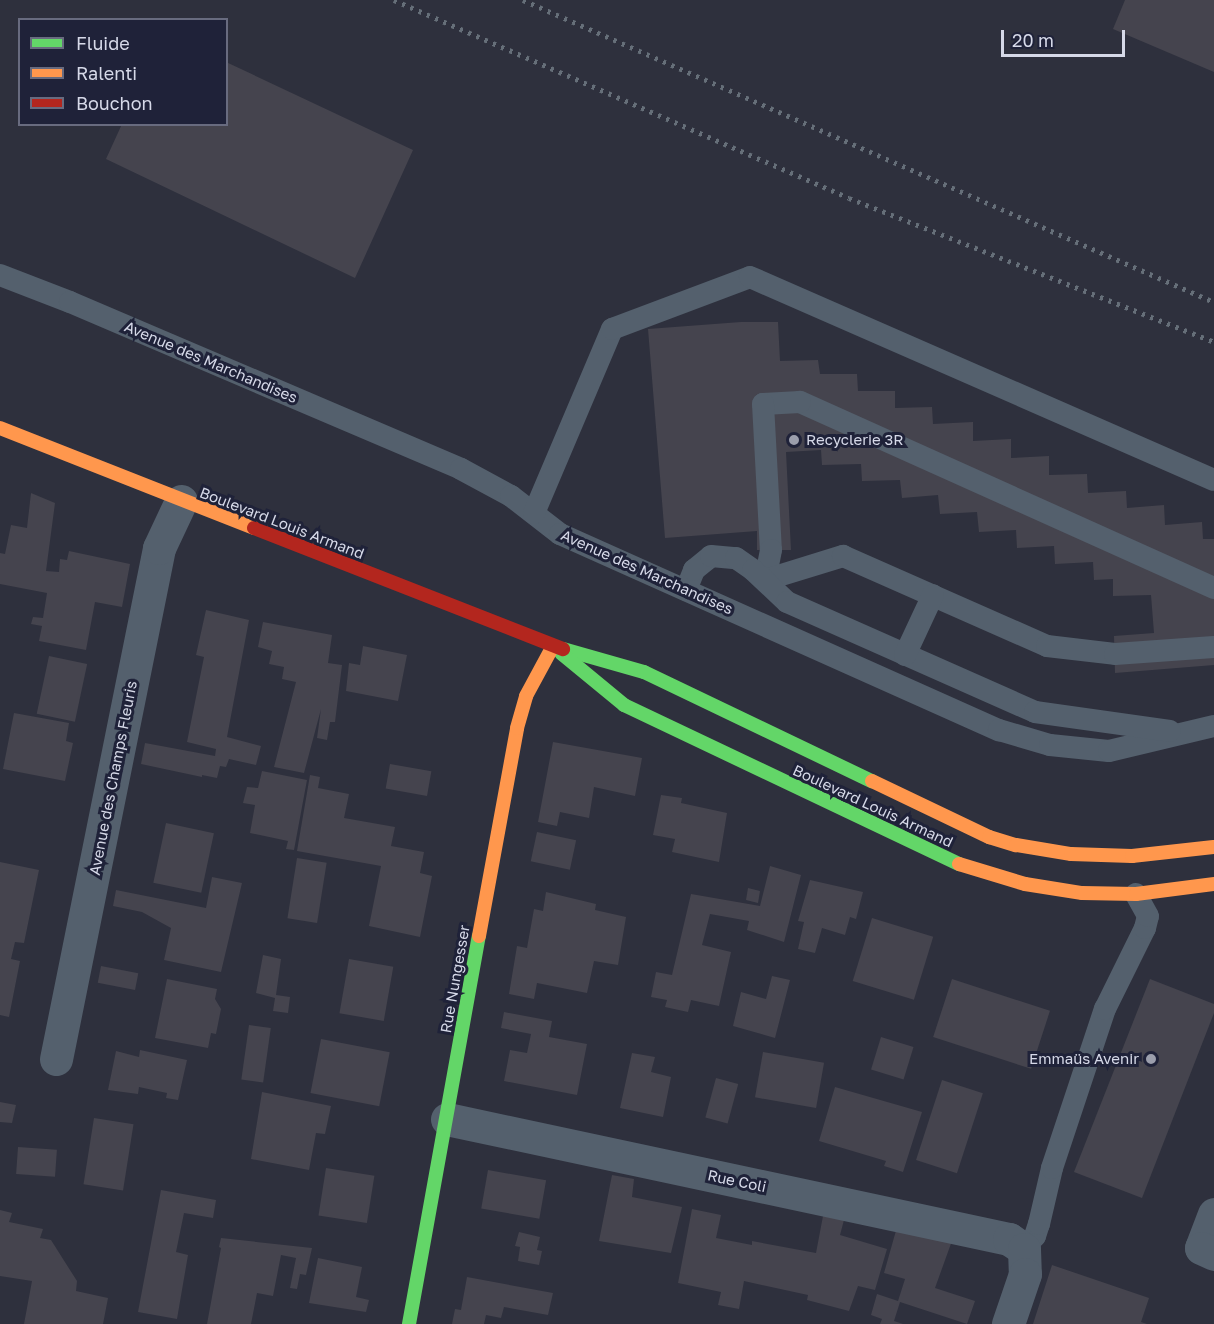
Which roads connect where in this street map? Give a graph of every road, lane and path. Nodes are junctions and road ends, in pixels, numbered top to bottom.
1 (0, 275) edge
2 (0, 428) edge
3 (1214, 480) edge
4 (181, 501) junction
5 (534, 513) junction
6 (765, 580) junction
7 (1214, 588) edge
8 (686, 590) junction
9 (933, 595) junction
10 (553, 646) junction
11 (1214, 647) edge
12 (905, 655) junction
13 (1214, 726) edge
14 (1184, 733) junction
15 (1214, 847) edge
16 (1214, 884) edge
17 (1136, 894) junction
18 (56, 1059) dead end
19 (447, 1119) junction
20 (1214, 1214) edge
21 (1024, 1249) junction
22 (1214, 1254) edge
23 (409, 1324) edge
24 (1008, 1324) edge

1 - 5 lane, Avenue des Marchandises
2 - 4 main road, Boulevard Louis Armand
3 - 5 lane
4 - 10 main road, Boulevard Louis Armand
4 - 18 street, Avenue des Champs Fleuris
5 - 8 lane, Avenue des Marchandises
6 - 7 lane
6 - 8 lane
6 - 9 lane
6 - 12 lane
8 - 14 lane, Avenue des Marchandises
9 - 11 lane
9 - 12 lane
10 - 15 main road, Boulevard Louis Armand
10 - 17 main road, Boulevard Louis Armand
10 - 19 main road, Rue Nungesser
12 - 14 lane
13 - 14 lane, Avenue des Marchandises
16 - 17 main road, Boulevard Louis Armand
17 - 21 lane
19 - 21 street, Rue Coli
19 - 23 main road, Rue Nungesser
20 - 22 street
21 - 24 street

